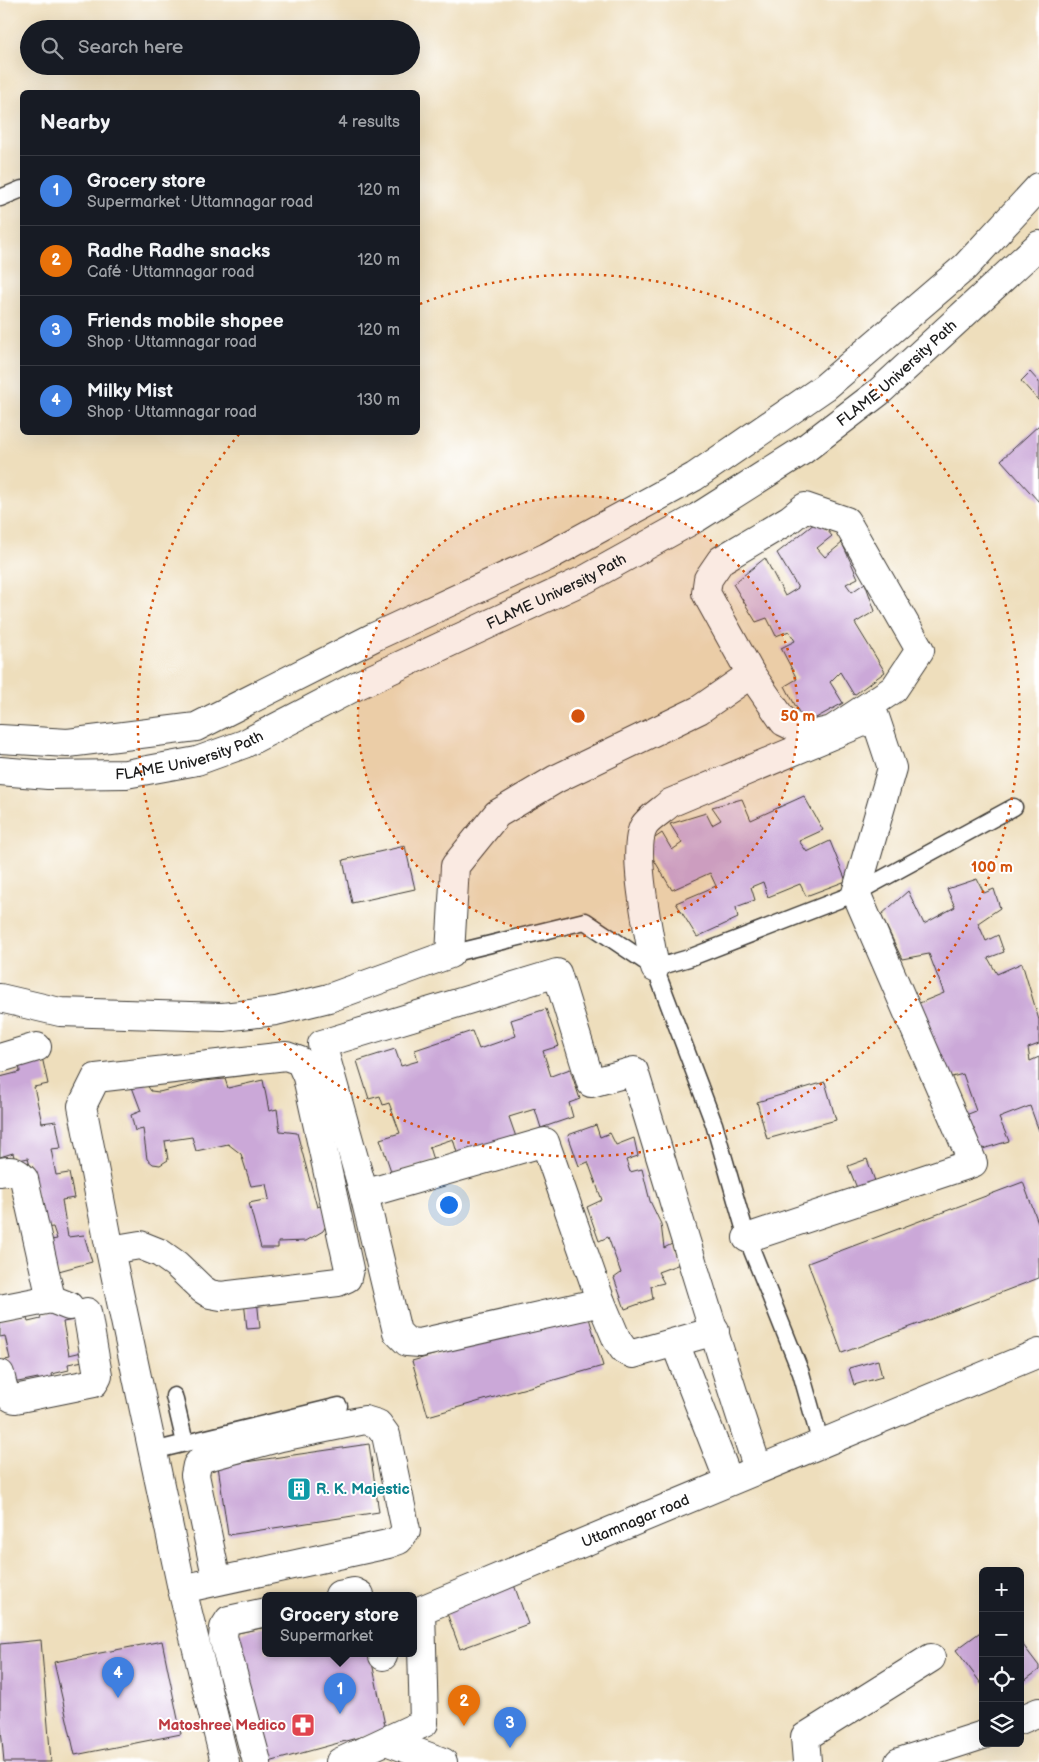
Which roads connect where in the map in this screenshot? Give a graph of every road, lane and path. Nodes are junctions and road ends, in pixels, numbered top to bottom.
1 (1039, 187) edge
2 (20, 190) edge
3 (0, 198) edge
4 (1039, 245) edge
5 (752, 674) junction
6 (196, 728) junction
7 (0, 739) edge
8 (210, 756) junction
9 (0, 771) edge
10 (1014, 807) dead end
11 (856, 894) junction
12 (450, 954) junction
13 (655, 968) junction
14 (0, 998) edge
15 (38, 1047) dead end
16 (0, 1058) edge
17 (0, 1172) edge
18 (364, 1194) junction
19 (747, 1238) junction
20 (110, 1250) junction
21 (52, 1299) junction
22 (601, 1302) junction
23 (0, 1309) edge
24 (87, 1312) junction
25 (127, 1326) junction
26 (714, 1331) junction
27 (675, 1343) junction
28 (1039, 1353) edge
29 (0, 1374) edge
30 (174, 1396) dead end
31 (339, 1406) dead end
32 (185, 1443) junction
33 (821, 1444) junction
34 (154, 1451) junction
35 (758, 1470) junction
36 (729, 1481) junction
37 (217, 1581) junction
38 (182, 1589) junction
39 (262, 1613) edge
40 (931, 1658) dead end
41 (1039, 1712) edge
42 (1024, 1718) edge
43 (979, 1736) edge
44 (386, 1741) junction
45 (225, 1762) edge
46 (257, 1762) edge
47 (340, 1762) edge
48 (443, 1762) edge
49 (807, 1762) edge
50 (899, 1762) edge

1 - 6 street, FLAME University Path
2 - 3 lane
4 - 8 street, FLAME University Path
5 - 5 street
5 - 12 street
6 - 7 street
6 - 8 street
8 - 9 street, FLAME University Path
10 - 11 lane
11 - 13 lane
11 - 13 street
11 - 19 street
12 - 13 lane
12 - 14 street
13 - 19 lane
15 - 16 street
17 - 21 street
18 - 22 street
18 - 22 street
18 - 26 street
19 - 33 lane
20 - 20 street
20 - 25 street
21 - 23 street
21 - 24 street
22 - 27 street
24 - 25 street
24 - 29 street
25 - 34 street
26 - 27 street
26 - 35 street
27 - 36 street
28 - 33 street, Uttamnagar road
30 - 32 lane
31 - 32 lane
32 - 34 lane
33 - 35 street, Uttamnagar road
34 - 38 street
35 - 36 street, Uttamnagar road
36 - 44 street, Uttamnagar road
37 - 37 street
37 - 38 street
38 - 45 street
39 - 46 street
40 - 49 street
41 - 42 street
43 - 50 street
44 - 47 street, Uttamnagar road
44 - 48 street

